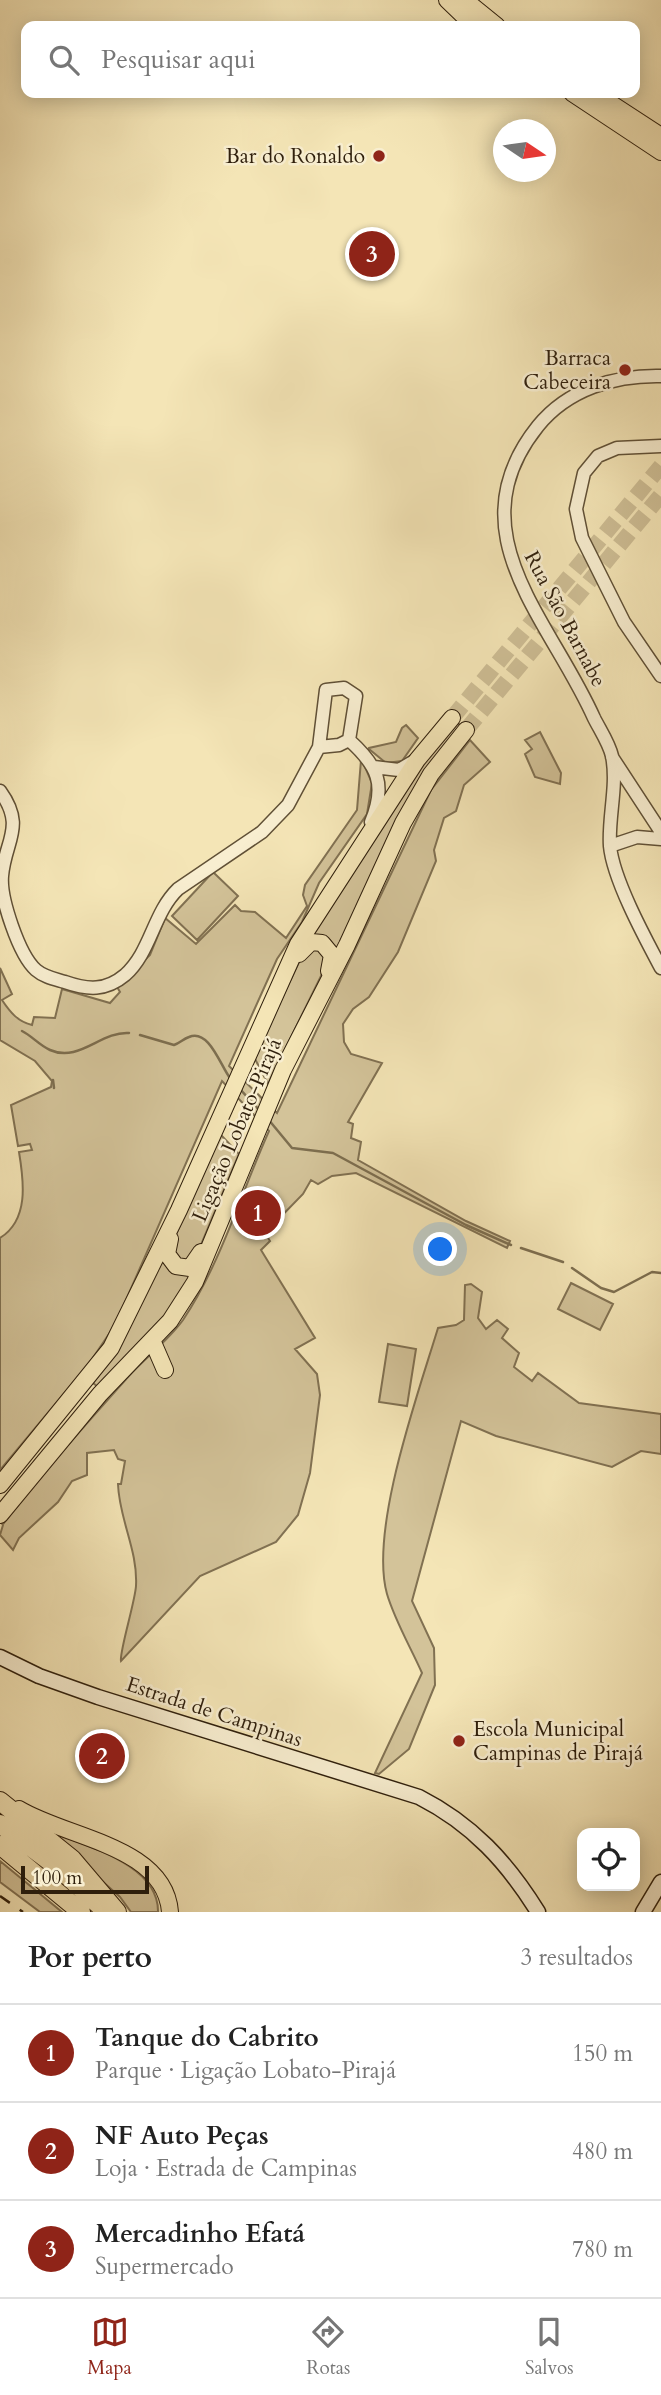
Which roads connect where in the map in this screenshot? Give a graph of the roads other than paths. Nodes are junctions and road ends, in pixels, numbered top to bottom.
1 (447, 0) edge
2 (465, 0) edge
3 (469, 21) edge
4 (491, 21) edge
5 (580, 98) edge
6 (603, 98) edge
7 (661, 136) edge
8 (661, 152) edge
9 (661, 376) edge
10 (661, 446) edge
11 (661, 676) edge
12 (452, 718) tunnel mouth
13 (466, 730) tunnel mouth
14 (349, 740) junction
15 (319, 747) junction
16 (612, 757) junction
17 (417, 760) junction
18 (374, 767) junction
19 (0, 791) edge
20 (661, 832) edge
21 (661, 839) edge
22 (363, 841) junction
23 (610, 846) junction
24 (661, 968) edge
25 (322, 995) junction
26 (274, 999) junction
27 (224, 1209) junction
28 (179, 1210) junction
29 (152, 1340) junction
30 (164, 1370) dead end
31 (0, 1485) edge
32 (0, 1514) edge
33 (0, 1657) edge
34 (0, 1799) edge
35 (0, 1824) edge
36 (0, 1845) edge
37 (661, 1882) edge
38 (81, 1912) edge
39 (106, 1912) edge
40 (117, 1912) edge
41 (170, 1912) edge
42 (538, 1912) edge
43 (643, 1912) edge

1 - 3 main road
2 - 4 main road
5 - 8 main road
6 - 7 main road
9 - 16 street, Rua São Barnabe
10 - 11 street
12 - 17 main road, Ligação Lobato-Pirajá
13 - 25 main road, Ligação Lobato-Pirajá
14 - 15 street
14 - 15 street
14 - 18 street
15 - 19 street
16 - 20 street
16 - 23 street, Rua São Barnabe
17 - 18 street
17 - 22 main road, Ligação Lobato-Pirajá
18 - 22 street
21 - 23 street
22 - 26 main road, Ligação Lobato-Pirajá
23 - 24 street, Rua São Barnabe
25 - 26 main road
25 - 27 main road, Ligação Lobato-Pirajá
26 - 28 main road, Ligação Lobato-Pirajá
27 - 28 main road
27 - 29 main road, Ligação Lobato-Pirajá
28 - 31 main road, Ligação Lobato-Pirajá
29 - 30 main road
29 - 32 main road, Ligação Lobato-Pirajá
33 - 42 main road, Estrada de Campinas
34 - 40 highway
34 - 41 main road
35 - 39 highway
36 - 38 highway
37 - 43 main road

